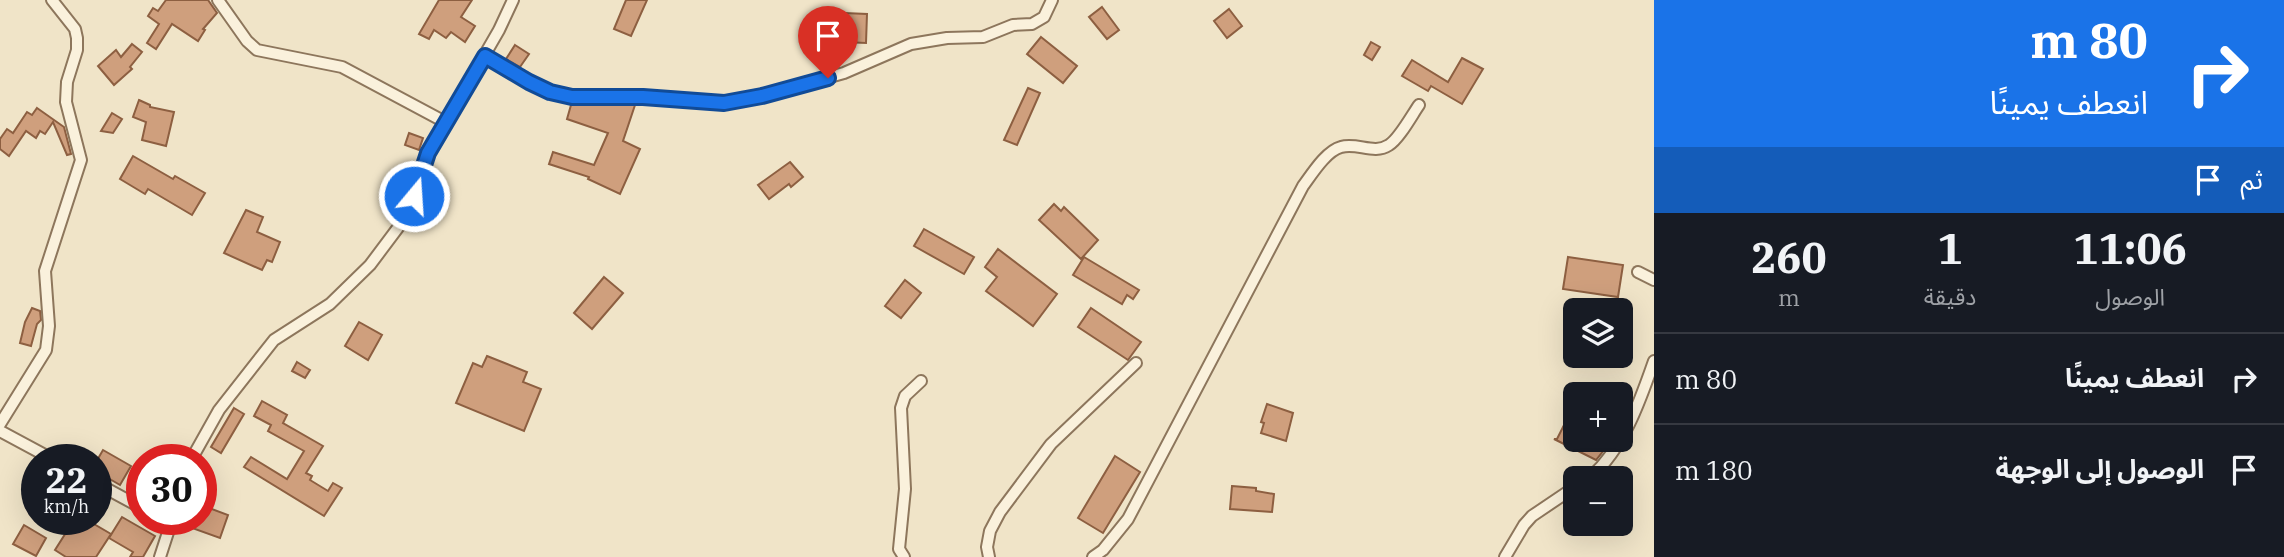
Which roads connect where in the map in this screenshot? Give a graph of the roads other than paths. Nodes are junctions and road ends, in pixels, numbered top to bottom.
1 (52, 0) edge
2 (218, 0) edge
3 (513, 0) edge
4 (1052, 0) edge
5 (485, 56) junction
6 (1419, 106) dead end
7 (445, 122) junction
8 (1638, 272) dead end
9 (1654, 280) edge
10 (1654, 361) edge
11 (1136, 363) dead end
12 (921, 381) dead end
13 (0, 424) edge
14 (0, 431) edge
15 (24, 444) edge
16 (200, 444) edge
17 (1603, 466) edge
18 (1563, 495) edge
19 (166, 535) edge
20 (160, 557) edge
21 (904, 557) edge
22 (989, 557) edge
23 (1093, 557) edge
24 (1505, 557) edge

1 - 13 street
2 - 7 street
3 - 5 street
4 - 5 street
5 - 7 street
6 - 23 street
7 - 16 street
8 - 9 street
10 - 17 street
11 - 22 street
12 - 21 street
14 - 15 street
18 - 24 street
19 - 20 street

